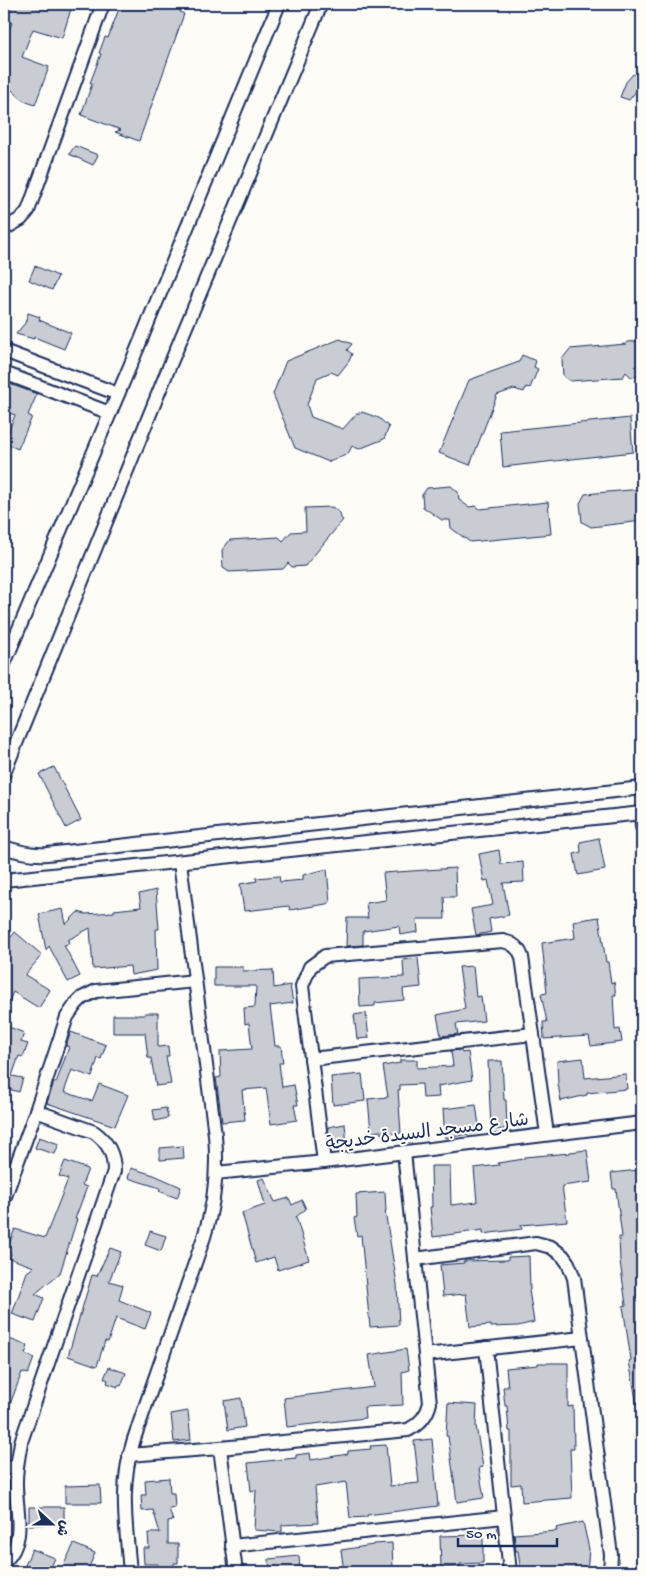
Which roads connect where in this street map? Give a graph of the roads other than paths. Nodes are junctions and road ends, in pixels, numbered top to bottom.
1 (103, 4) edge
2 (279, 4) edge
3 (321, 4) edge
4 (4, 229) edge
5 (4, 351) edge
6 (4, 373) edge
7 (118, 394) junction
8 (110, 413) junction
9 (4, 664) edge
10 (4, 773) edge
11 (642, 788) edge
12 (641, 813) edge
13 (642, 827) edge
14 (130, 845) junction
15 (4, 847) edge
16 (180, 862) junction
17 (133, 867) junction
18 (4, 880) edge
19 (195, 981) junction
20 (533, 1034) junction
21 (311, 1059) junction
22 (36, 1111) junction
23 (642, 1123) edge
24 (547, 1134) junction
25 (404, 1152) junction
26 (324, 1162) junction
27 (216, 1173) junction
28 (4, 1199) edge
29 (415, 1258) junction
30 (582, 1338) junction
31 (486, 1348) junction
32 (425, 1355) junction
33 (220, 1448) junction
34 (129, 1455) junction
35 (10, 1468) edge
36 (504, 1517) junction
37 (232, 1546) junction
38 (4, 1562) edge
39 (130, 1572) edge
40 (236, 1572) edge
41 (510, 1572) edge
42 (610, 1572) edge

1 - 4 street
2 - 7 street
3 - 10 street
5 - 7 street
6 - 8 street
7 - 8 street
8 - 9 street
11 - 14 street
12 - 13 street
12 - 16 street
14 - 15 street
14 - 17 street
16 - 17 street
16 - 19 street
17 - 18 street
19 - 22 street
19 - 27 street
20 - 21 street
20 - 21 street
20 - 24 street
21 - 26 street
22 - 28 street
22 - 35 street
23 - 24 street, شارع مسجد السيدة خديجة
24 - 25 street, شارع مسجد السيدة خديجة
25 - 26 street, شارع مسجد السيدة خديجة
25 - 29 street
26 - 27 street, شارع مسجد السيدة خديجة
27 - 34 street
29 - 30 street
29 - 32 street
30 - 31 street
30 - 42 street
31 - 32 street
31 - 36 street
32 - 33 street
33 - 34 street
33 - 37 street
34 - 39 street
35 - 38 street
36 - 37 street
36 - 41 street
37 - 40 street

